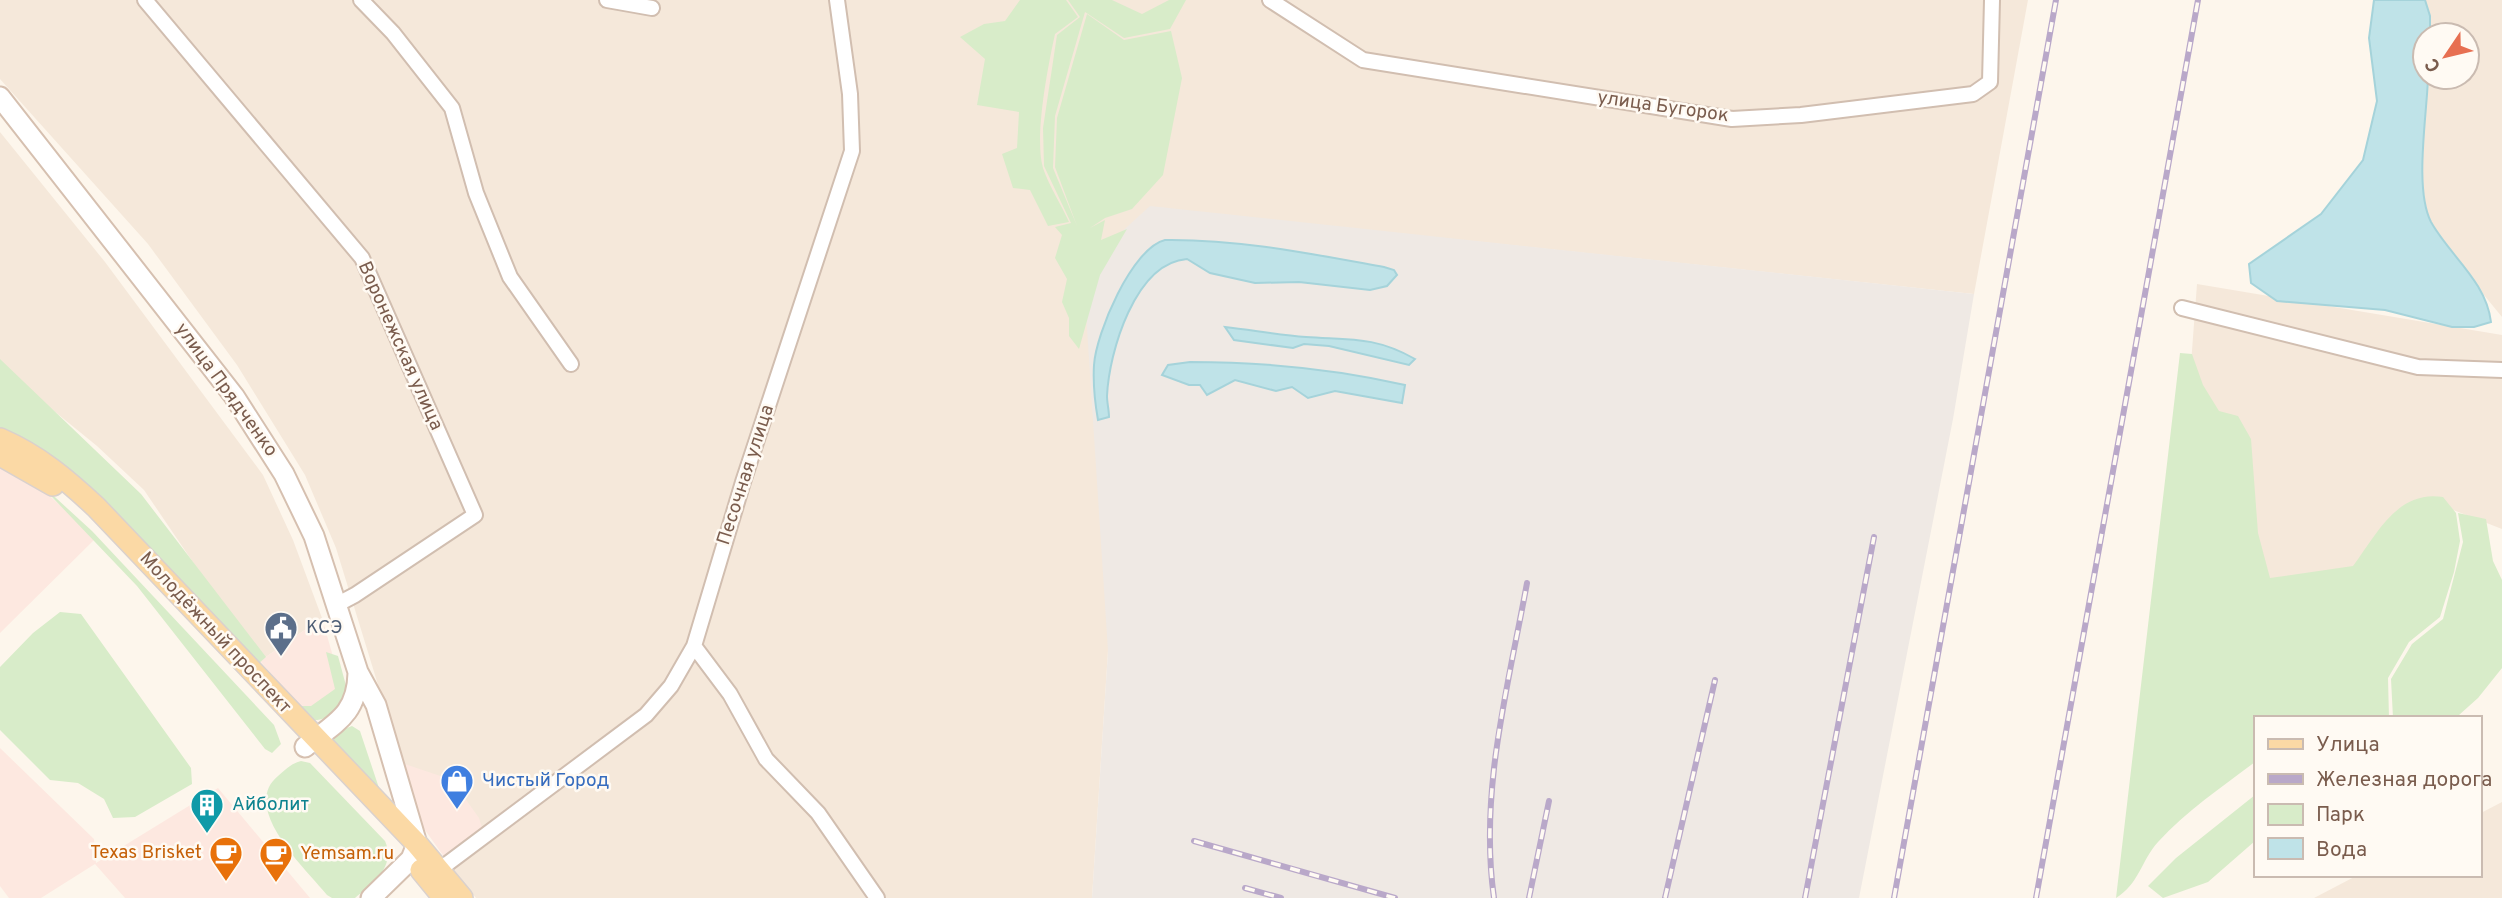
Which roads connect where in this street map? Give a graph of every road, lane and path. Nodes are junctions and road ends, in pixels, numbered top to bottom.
1 (145, 0) edge
2 (361, 0) edge
3 (607, 0) edge
4 (837, 0) edge
5 (1270, 0) edge
6 (1992, 0) edge
7 (652, 8) dead end
8 (0, 97) edge
9 (2182, 309) dead end
10 (571, 364) dead end
11 (2502, 370) edge
12 (0, 439) edge
13 (0, 455) edge
14 (338, 604) junction
15 (694, 646) junction
16 (358, 672) junction
17 (310, 743) junction
18 (414, 851) junction
19 (439, 870) junction
20 (371, 898) edge
21 (444, 898) edge
22 (462, 898) edge
23 (877, 898) edge

1 - 14 street, Воронежская улица
2 - 10 street
3 - 7 street
4 - 15 street, Песочная улица
5 - 6 street, улица Бугорок
8 - 14 main road, улица Прядченко
9 - 11 street
12 - 17 main road, Молодёжный проспект
13 - 17 main road, Молодёжный проспект
14 - 16 main road, улица Прядченко
15 - 19 street, Песочная улица
15 - 23 street
16 - 17 main road
16 - 18 main road, улица Прядченко
17 - 18 main road, Молодёжный проспект
18 - 19 main road, улица Прядченко
18 - 20 main road
18 - 21 main road, улица Прядченко
19 - 22 main road, улица Прядченко

